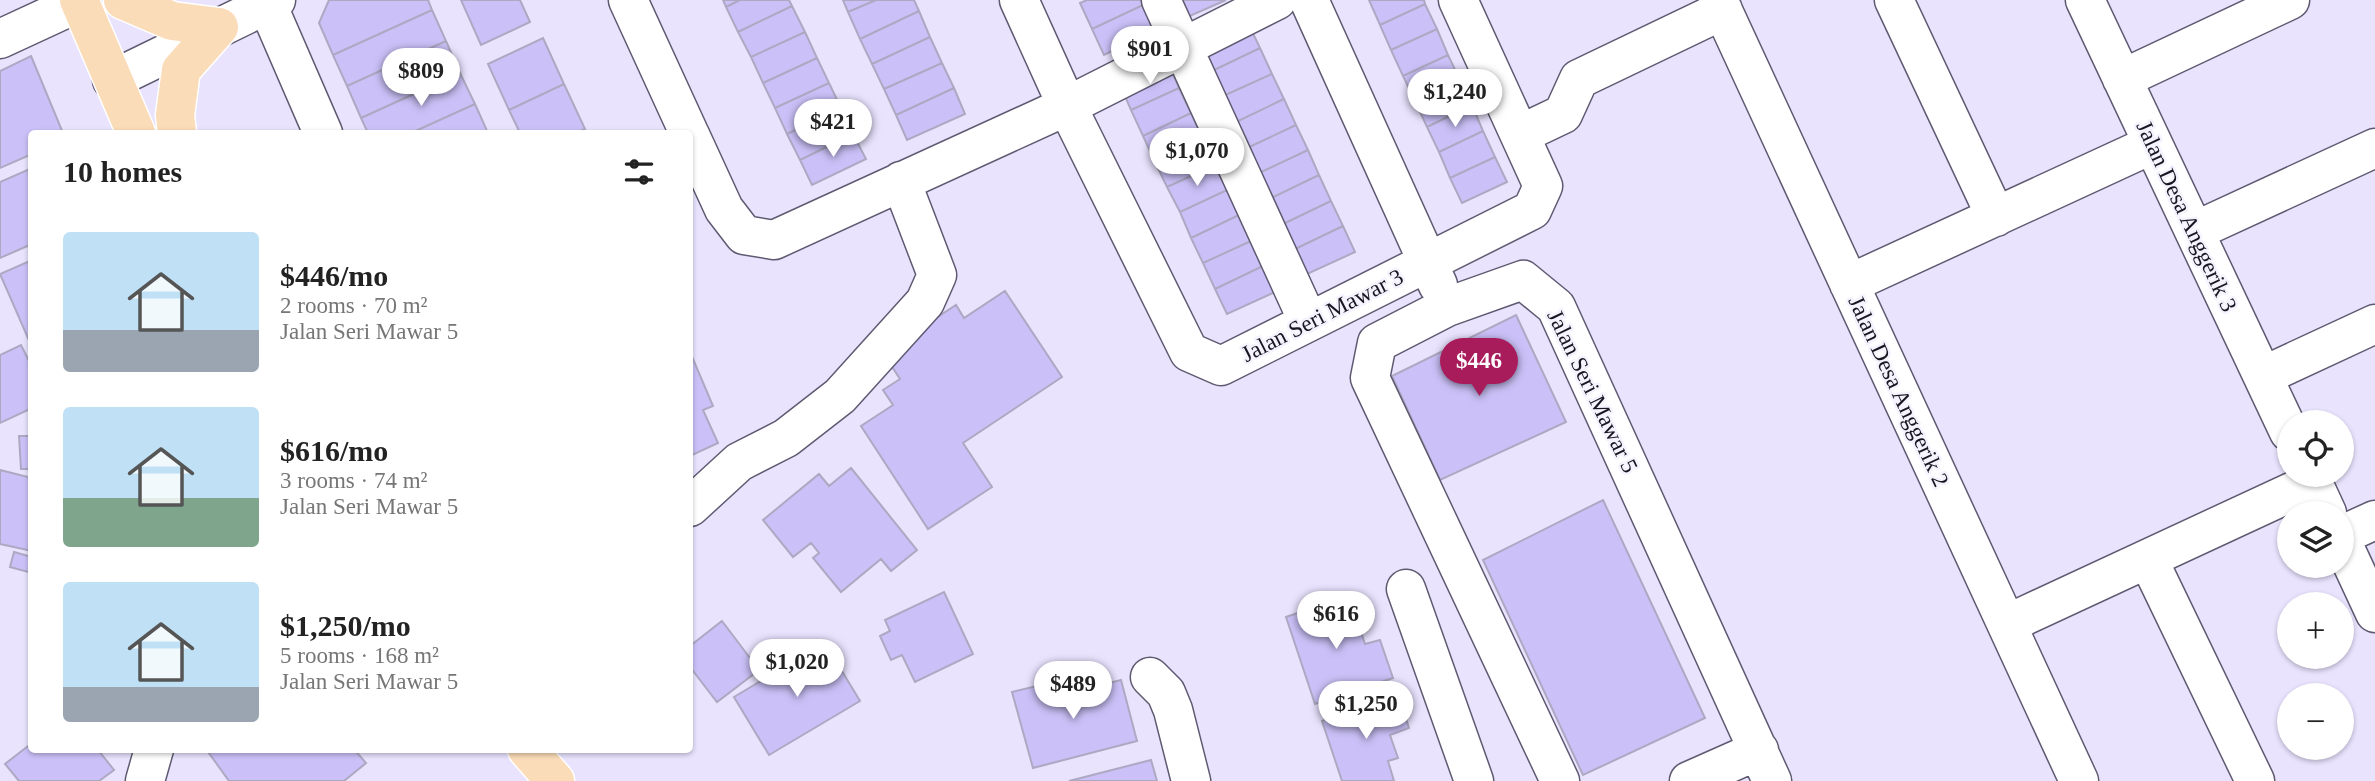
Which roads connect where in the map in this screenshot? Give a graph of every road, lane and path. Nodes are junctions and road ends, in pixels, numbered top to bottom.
1 (122, 0) edge
2 (628, 0) edge
3 (1020, 0) edge
4 (1161, 0) edge
5 (1276, 0) edge
6 (1309, 0) edge
7 (1458, 0) edge
8 (1894, 0) edge
9 (2085, 0) edge
10 (79, 1) edge
11 (271, 2) edge
12 (2273, 4) edge
13 (1720, 5) edge
14 (219, 27) junction
15 (0, 38) edge
16 (1183, 47) junction
17 (2122, 79) junction
18 (112, 80) junction
19 (1067, 106) junction
20 (135, 130) edge
21 (177, 130) edge
22 (322, 130) edge
23 (687, 130) edge
24 (1521, 134) junction
25 (693, 143) edge
26 (2153, 144) junction
27 (2375, 148) edge
28 (901, 181) junction
29 (1996, 217) junction
30 (2195, 231) junction
31 (1428, 262) junction
32 (1849, 284) junction
33 (1447, 307) junction
34 (1308, 321) junction
35 (2375, 324) edge
36 (2263, 376) junction
37 (2279, 410) edge
38 (2316, 490) edge
39 (693, 504) edge
40 (2375, 520) edge
41 (2354, 530) edge
42 (2148, 559) junction
43 (2354, 568) edge
44 (1406, 589) dead end
45 (2375, 613) edge
46 (2007, 624) junction
47 (1150, 677) dead end
48 (153, 753) edge
49 (530, 753) edge
50 (1766, 766) edge
51 (145, 781) edge
52 (555, 781) edge
53 (1191, 781) edge
54 (1474, 781) edge
55 (1560, 781) edge
56 (1689, 781) edge
57 (2079, 781) edge
58 (2255, 781) edge

1 - 14 main road
2 - 23 street
3 - 19 street, Jalan Seri Mawar 3
4 - 16 street
5 - 16 street
6 - 31 street
7 - 24 street, Jalan Seri Mawar 3
8 - 29 street
9 - 17 street, Jalan Desa Anggerik 3
10 - 15 street
10 - 18 main road
11 - 14 street
11 - 22 street
12 - 17 street
13 - 24 street
13 - 32 street, Jalan Desa Anggerik 2
14 - 18 street
14 - 21 main road
16 - 19 street
16 - 34 street
17 - 26 street, Jalan Desa Anggerik 3
18 - 20 main road
19 - 28 street
19 - 34 street, Jalan Seri Mawar 3
24 - 31 street, Jalan Seri Mawar 3
25 - 28 street
26 - 29 street
26 - 30 street, Jalan Desa Anggerik 3
27 - 30 street
28 - 39 street
29 - 32 street
30 - 36 street, Jalan Desa Anggerik 3
31 - 33 street
31 - 34 street, Jalan Seri Mawar 3
32 - 46 street, Jalan Desa Anggerik 2
33 - 50 street, Jalan Seri Mawar 5
33 - 55 street, Jalan Seri Mawar 5
35 - 36 street
36 - 37 street, Jalan Desa Anggerik 3
38 - 42 street
40 - 41 street
42 - 46 street
42 - 58 street
43 - 45 street
44 - 54 street
46 - 57 street, Jalan Desa Anggerik 2
47 - 53 street
48 - 51 street
49 - 52 main road
50 - 56 street, Jalan Seri Mawar 5

